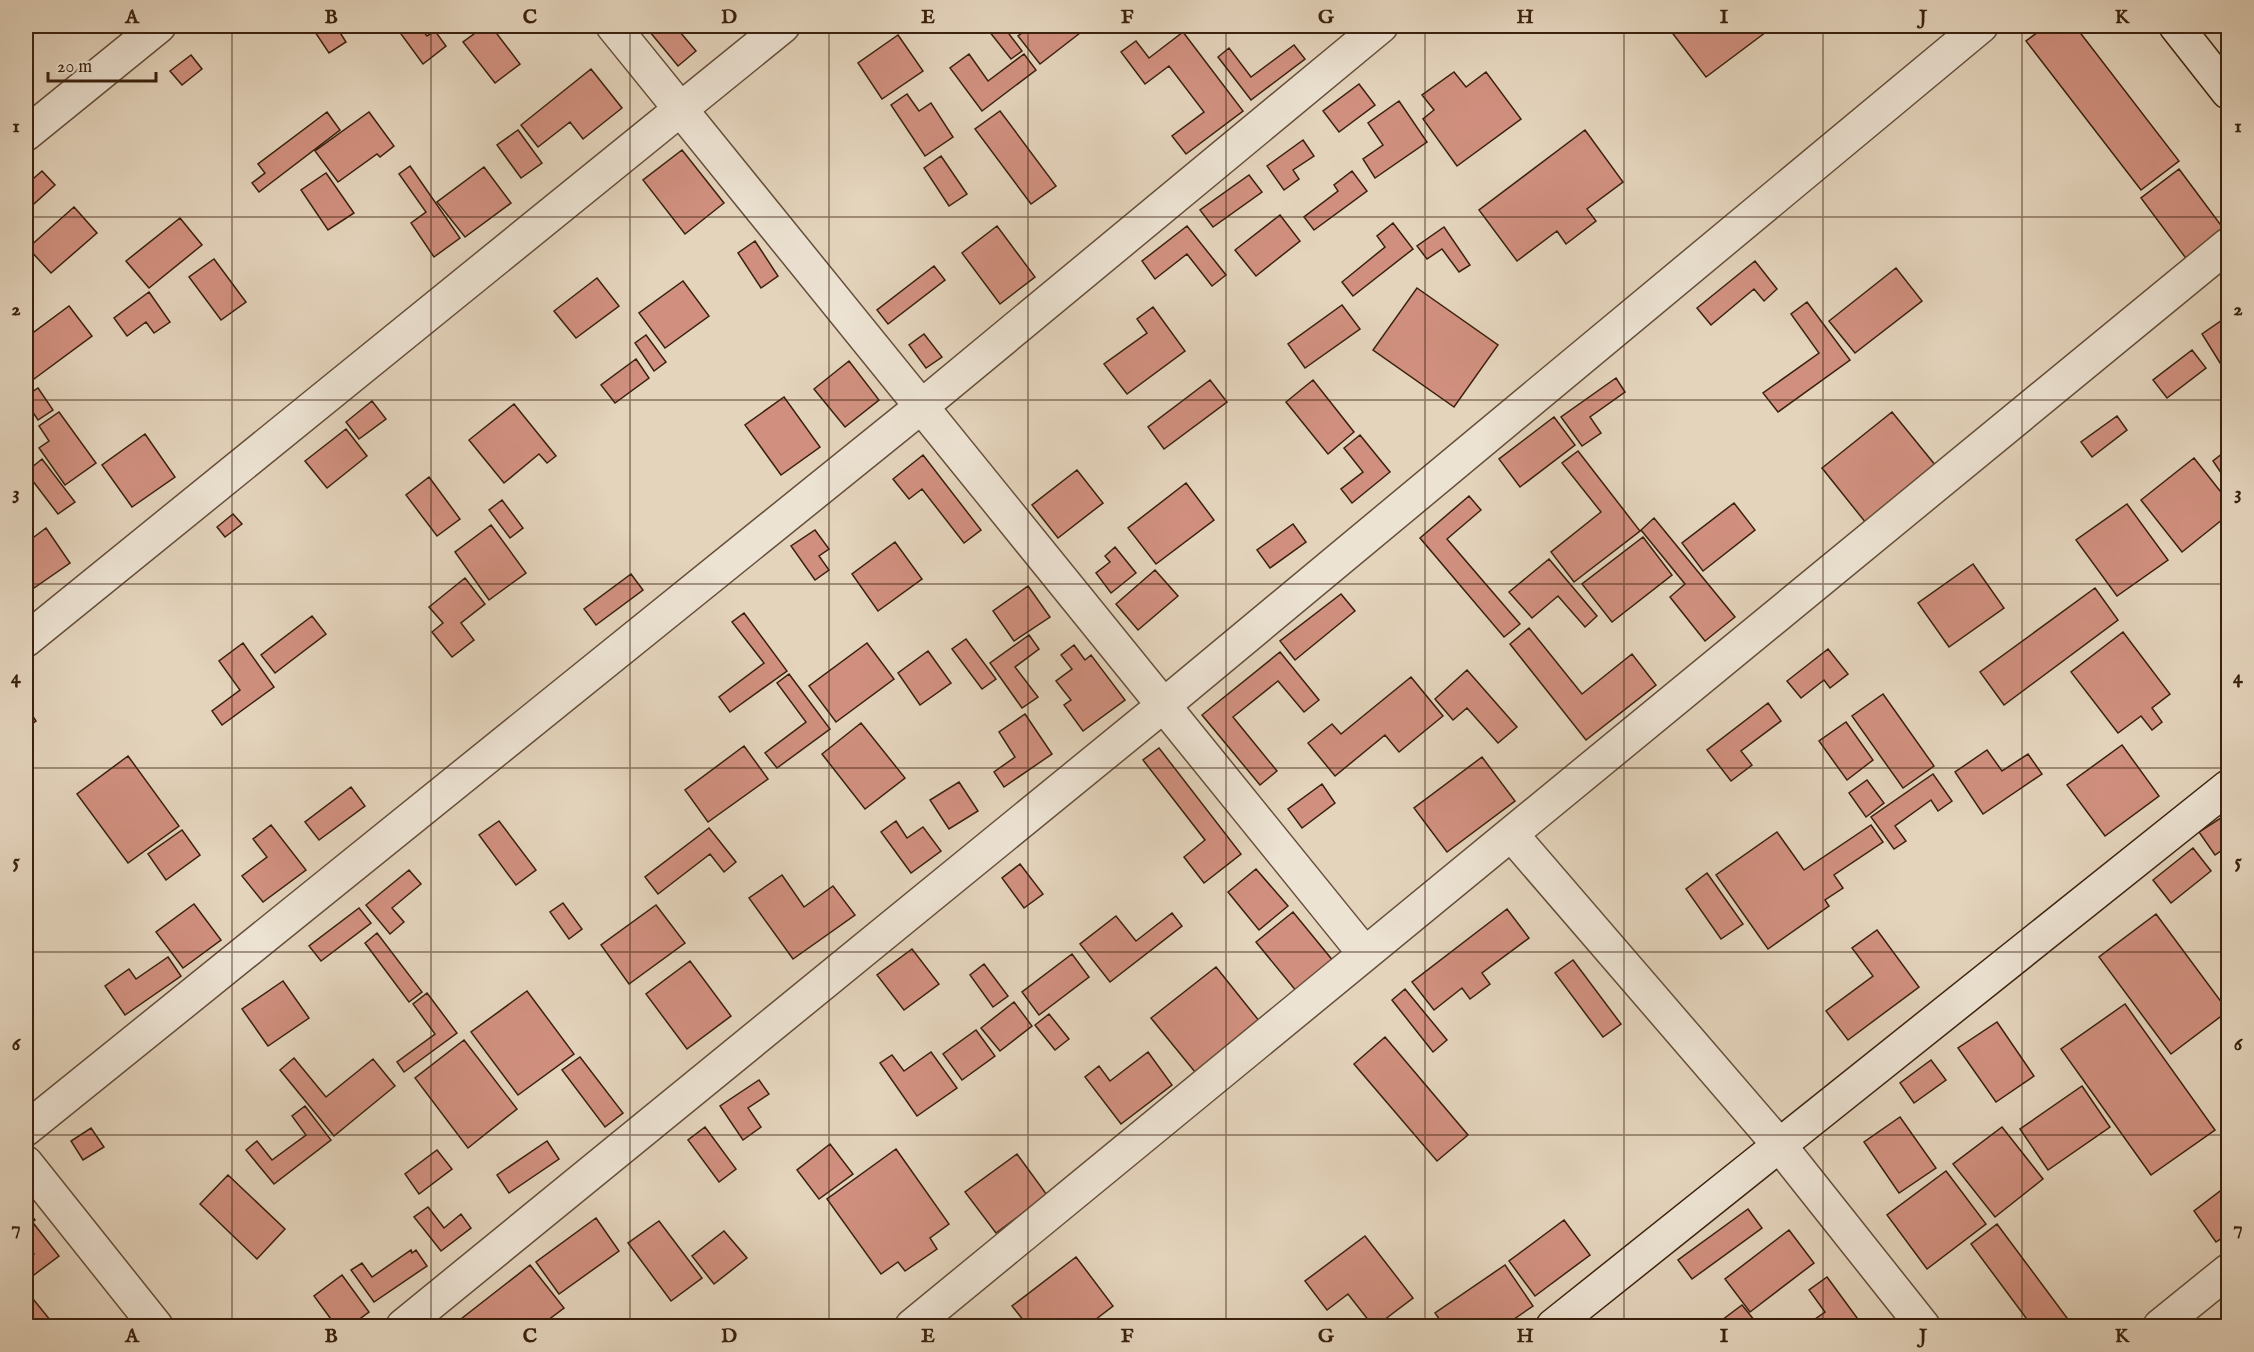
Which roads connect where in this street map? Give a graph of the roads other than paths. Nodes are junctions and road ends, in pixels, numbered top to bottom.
1 (159, 26) edge
2 (614, 26) edge
3 (783, 26) edge
4 (1381, 26) edge
5 (1981, 26) edge
6 (2176, 26) edge
7 (2229, 92) edge
8 (681, 109) junction
9 (26, 134) edge
10 (2229, 245) edge
11 (922, 406) junction
12 (26, 640) edge
13 (1164, 705) junction
14 (2229, 787) edge
15 (1511, 834) junction
16 (1365, 954) junction
17 (26, 1129) edge
18 (1780, 1146) junction
19 (26, 1163) edge
20 (2229, 1271) edge
21 (156, 1326) edge
22 (403, 1326) edge
23 (912, 1326) edge
24 (1553, 1326) edge
25 (1923, 1326) edge
26 (2160, 1326) edge

1 - 9 street
2 - 8 street
3 - 8 street
4 - 11 street
5 - 13 street
6 - 7 street
8 - 11 street
8 - 12 street
10 - 15 street
11 - 13 street
11 - 17 street
13 - 16 street
13 - 22 street
14 - 18 street
15 - 16 street
15 - 18 street
16 - 23 street
18 - 24 street
18 - 25 street
19 - 21 street
20 - 26 street

